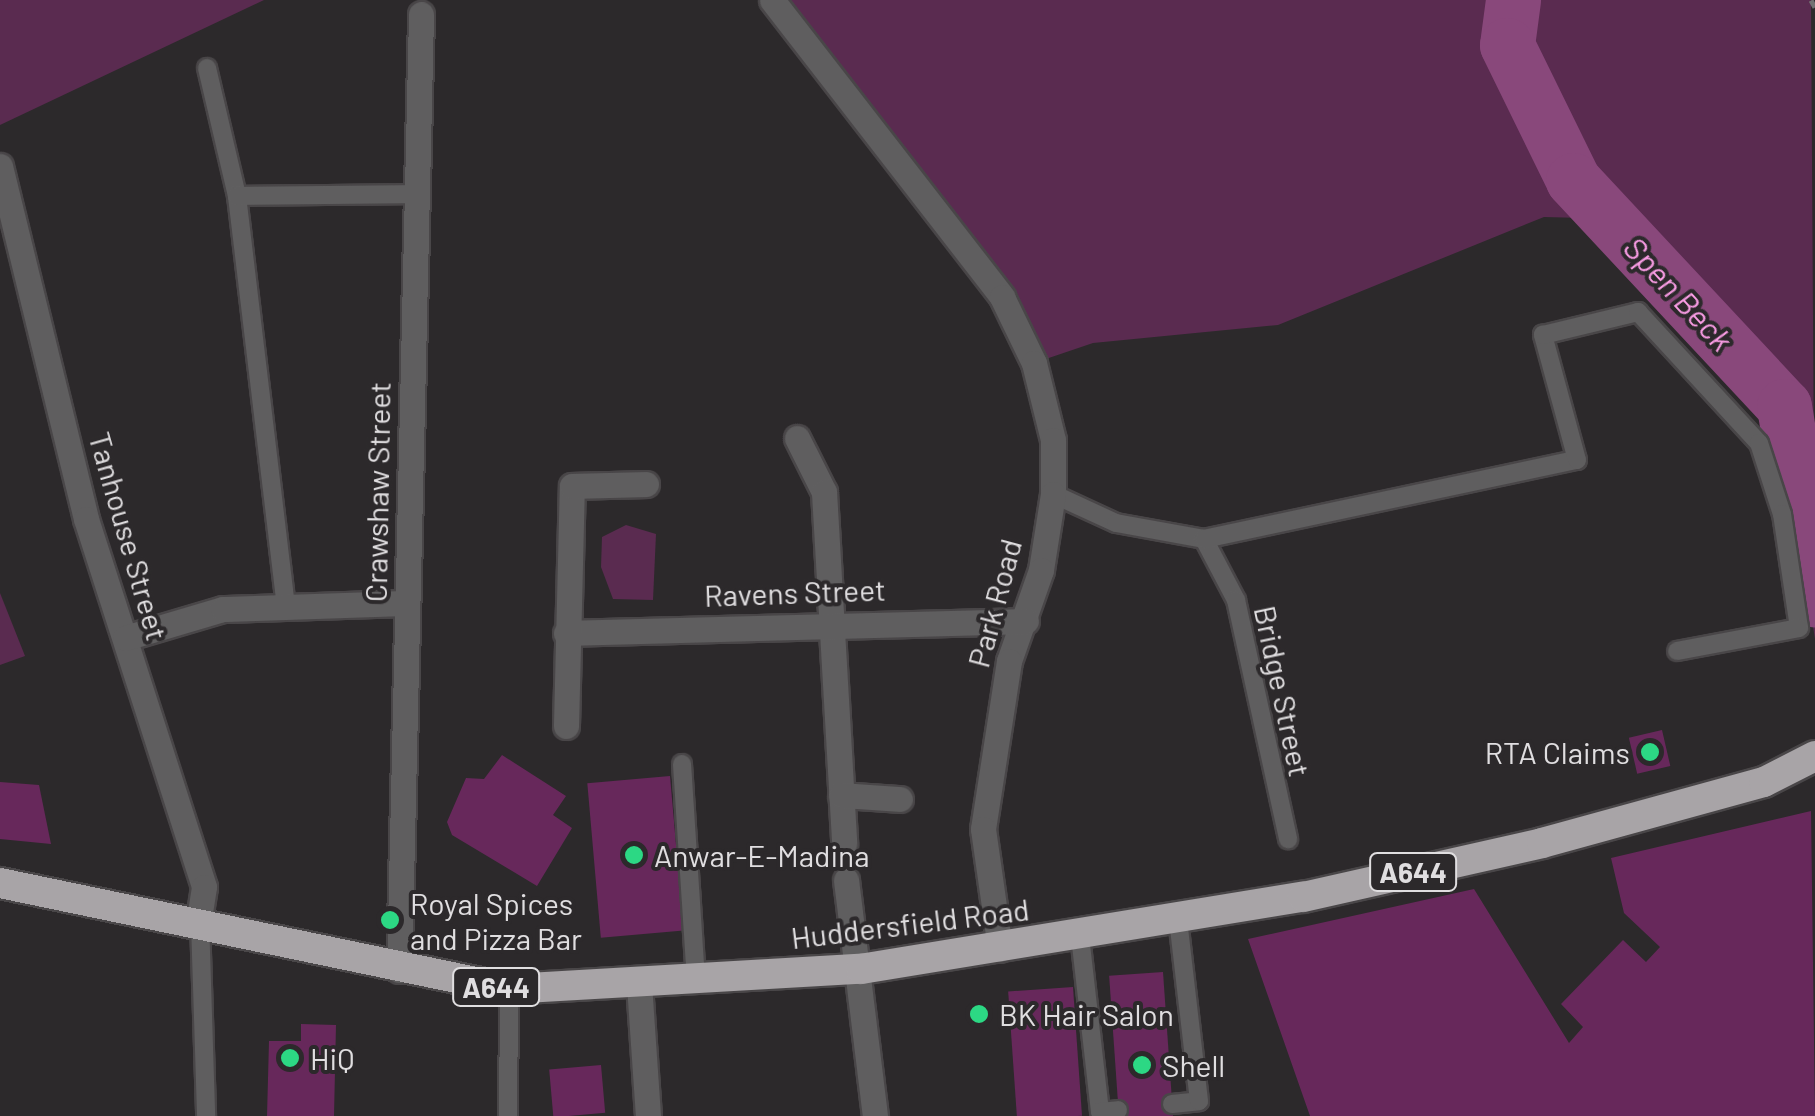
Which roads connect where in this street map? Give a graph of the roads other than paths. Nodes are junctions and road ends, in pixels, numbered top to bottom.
1 (772, 0) edge
2 (421, 14) dead end
3 (208, 68) dead end
4 (0, 166) edge
5 (416, 194) junction
6 (237, 196) junction
7 (797, 438) dead end
8 (646, 484) dead end
9 (1053, 494) junction
10 (1204, 539) junction
11 (406, 602) junction
12 (286, 608) junction
13 (1026, 621) junction
14 (832, 622) junction
15 (566, 633) junction
16 (124, 638) junction
17 (1677, 652) dead end
18 (566, 726) dead end
19 (1815, 756) edge
20 (682, 764) dead end
21 (841, 795) junction
22 (900, 799) dead end
23 (1288, 839) dead end
24 (844, 844) dead end
25 (846, 880) dead end
26 (0, 883) edge
27 (1178, 919) junction
28 (200, 920) junction
29 (1080, 936) junction
30 (1000, 950) junction
31 (861, 969) junction
32 (399, 970) junction
33 (696, 980) junction
34 (639, 984) junction
35 (509, 989) junction
36 (1172, 1104) dead end
37 (1118, 1110) dead end
38 (206, 1116) edge
39 (508, 1116) edge
40 (648, 1116) edge
41 (875, 1116) edge

1 - 9 street, Park Road
2 - 5 street, Crawshaw Street
3 - 6 lane
4 - 16 street, Tanhouse Street
5 - 6 lane
5 - 11 street, Crawshaw Street
6 - 12 lane
7 - 14 street
8 - 15 street
9 - 10 lane
9 - 13 street, Park Road
10 - 17 lane
10 - 23 lane, Bridge Street
11 - 12 street
11 - 32 street, Crawshaw Street
12 - 16 street
13 - 14 street, Ravens Street
13 - 30 street, Park Road
14 - 15 street, Ravens Street
14 - 21 street
15 - 18 street
16 - 28 street, Tanhouse Street
19 - 27 highway, Huddersfield Road / A644
20 - 33 lane
21 - 22 street
21 - 24 street
25 - 31 street
26 - 28 highway, Huddersfield Road / A644
27 - 29 highway, Huddersfield Road / A644
27 - 36 lane
28 - 32 highway, Huddersfield Road / A644
28 - 38 lane
29 - 30 highway, Huddersfield Road / A644
29 - 37 lane
30 - 31 highway, Huddersfield Road / A644
31 - 33 highway, Huddersfield Road / A644
31 - 41 street
32 - 35 highway, Huddersfield Road / A644
33 - 34 highway, Huddersfield Road / A644
34 - 35 highway, Huddersfield Road / A644
34 - 40 street
35 - 39 lane

